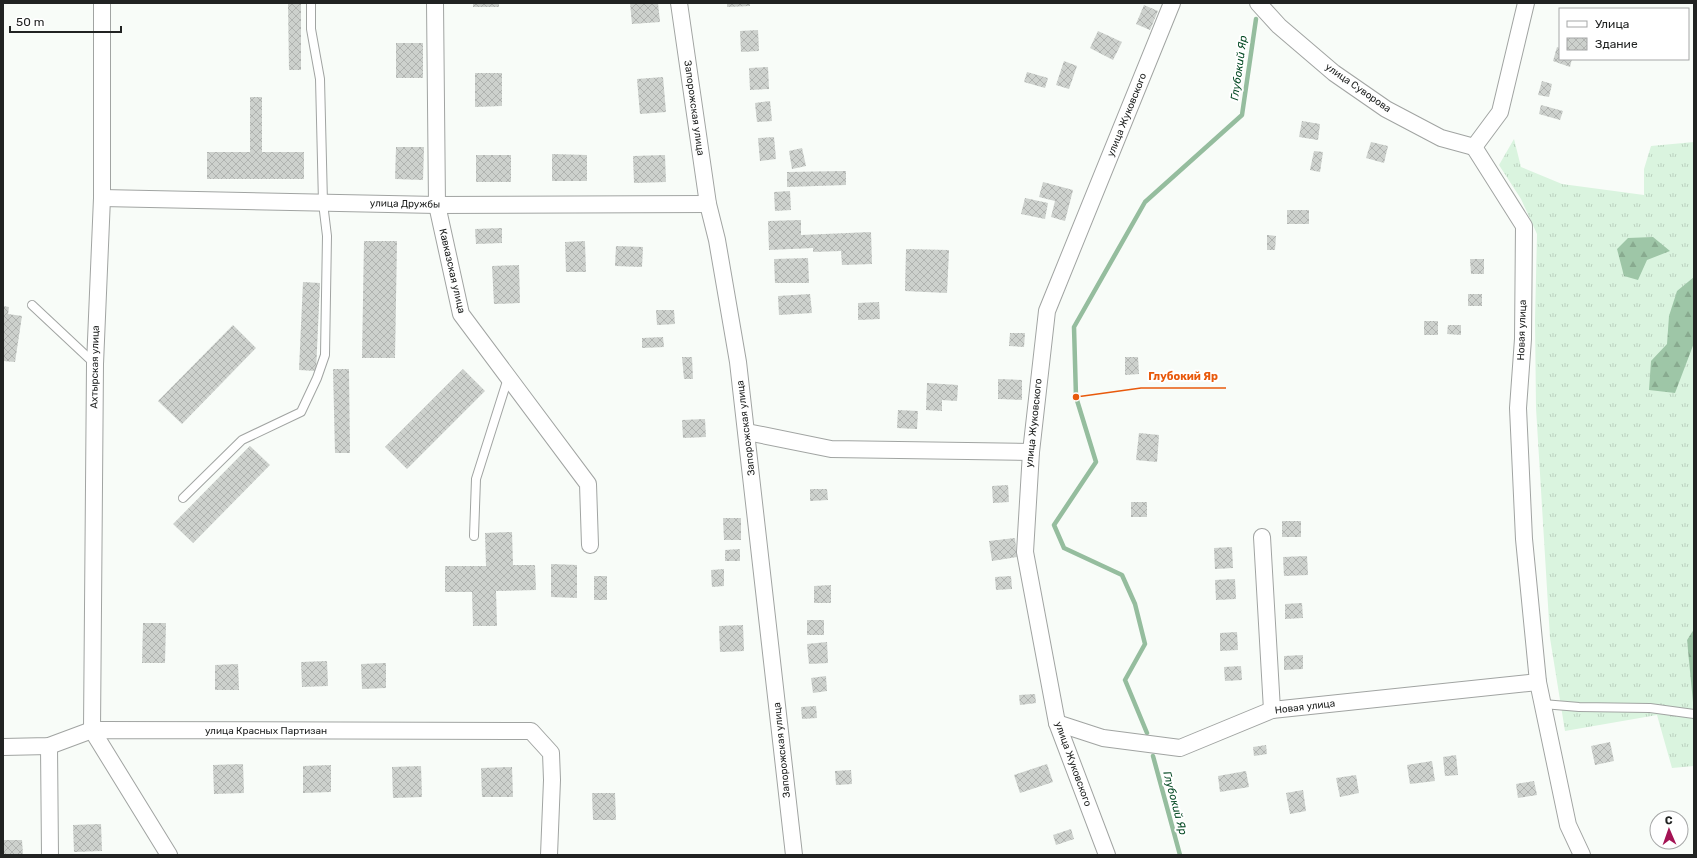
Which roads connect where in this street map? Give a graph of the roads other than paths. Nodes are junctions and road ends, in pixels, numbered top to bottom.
1 (102, 3) edge
2 (311, 3) edge
3 (436, 3) edge
4 (679, 3) edge
5 (1172, 3) edge
6 (1258, 3) edge
7 (1526, 3) edge
8 (1474, 148) junction
9 (102, 198) junction
10 (322, 203) junction
11 (708, 204) junction
12 (437, 205) junction
13 (32, 305) dead end
14 (95, 364) junction
15 (508, 378) junction
16 (747, 432) junction
17 (1031, 452) junction
18 (183, 498) dead end
19 (474, 536) dead end
20 (1262, 537) dead end
21 (590, 545) dead end
22 (1538, 682) junction
23 (1543, 704) junction
24 (1272, 710) junction
25 (1694, 714) edge
26 (1057, 723) junction
27 (92, 730) junction
28 (50, 746) junction
29 (3, 747) edge
30 (50, 855) edge
31 (169, 855) edge
32 (549, 855) edge
33 (794, 855) edge
34 (1107, 855) edge
35 (1582, 855) edge

1 - 9 street, Ахтырская улица
2 - 10 lane
3 - 12 street, Кавказская улица
4 - 11 street, Запорожская улица
5 - 17 street, улица Жуковского
6 - 8 street, улица Суворова
7 - 8 street
8 - 22 street, Новая улица
9 - 10 street, улица Дружбы
9 - 14 street, Ахтырская улица
10 - 12 street, улица Дружбы
10 - 18 lane
11 - 12 street, улица Дружбы
11 - 16 street, Запорожская улица
12 - 15 street, Кавказская улица
13 - 14 lane
14 - 27 street, Ахтырская улица
15 - 19 lane
15 - 21 street, Кавказская улица
16 - 17 street
16 - 33 street, Запорожская улица
17 - 26 street, улица Жуковского
20 - 24 street
22 - 23 street, Новая улица
22 - 24 street, Новая улица
23 - 25 lane
23 - 35 street, Новая улица
24 - 26 street, Новая улица
26 - 34 street, улица Жуковского
27 - 28 street, улица Красных Партизан
27 - 31 street
27 - 32 street, улица Красных Партизан
28 - 29 street, улица Красных Партизан
28 - 30 street

